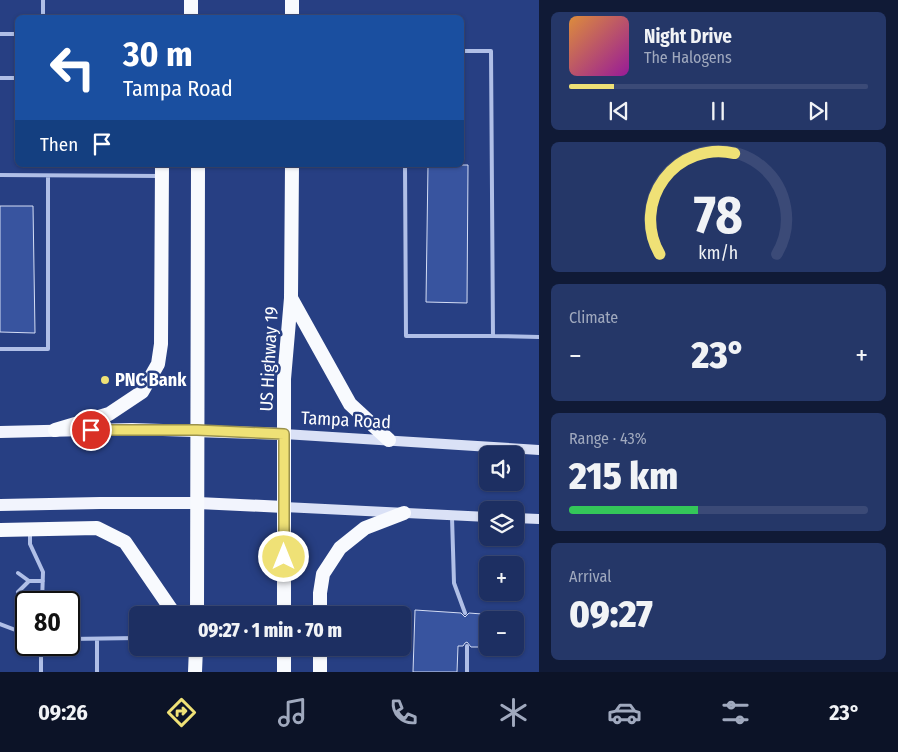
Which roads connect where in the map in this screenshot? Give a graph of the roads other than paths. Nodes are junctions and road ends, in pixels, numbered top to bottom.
1 (43, 0) edge
2 (191, 0) edge
3 (292, 0) edge
4 (43, 15) edge
5 (190, 15) edge
6 (292, 15) edge
7 (0, 34) edge
8 (15, 34) edge
9 (464, 51) edge
10 (0, 78) edge
11 (15, 78) edge
12 (198, 167) edge
13 (292, 167) edge
14 (405, 167) edge
15 (162, 170) edge
16 (0, 175) edge
17 (48, 176) junction
18 (291, 298) junction
19 (493, 336) junction
20 (539, 337) edge
21 (0, 349) edge
22 (55, 430) junction
23 (197, 430) junction
24 (0, 432) edge
25 (284, 434) junction
26 (389, 440) junction
27 (539, 450) edge
28 (198, 503) junction
29 (0, 505) edge
30 (284, 507) junction
31 (404, 514) junction
32 (452, 515) junction
33 (479, 516) edge
34 (524, 518) edge
35 (539, 519) edge
36 (30, 529) junction
37 (0, 530) edge
38 (18, 573) dead end
39 (29, 581) junction
40 (43, 581) junction
41 (19, 591) edge
42 (43, 591) edge
43 (169, 606) edge
44 (197, 606) edge
45 (284, 606) edge
46 (320, 606) edge
47 (465, 613) dead end
48 (0, 624) edge
49 (15, 630) edge
50 (129, 637) edge
51 (80, 639) edge
52 (97, 640) junction
53 (467, 646) dead end
54 (41, 656) edge
55 (196, 656) edge
56 (284, 656) edge
57 (320, 656) edge
58 (41, 672) edge
59 (97, 672) edge
60 (195, 672) edge
61 (284, 672) edge
62 (320, 672) edge
63 (467, 672) edge

1 - 4 lane
2 - 5 highway
3 - 6 highway
7 - 8 lane
9 - 19 lane
10 - 11 lane
12 - 23 highway
13 - 18 highway, US Highway 19
14 - 19 lane
15 - 17 lane
15 - 22 highway
16 - 17 lane
17 - 21 lane
18 - 25 highway, US Highway 19
18 - 26 highway
19 - 20 lane
22 - 23 main road, Tampa Road
22 - 24 main road, Tampa Road
23 - 25 main road, Tampa Road
23 - 28 highway
25 - 26 main road, Tampa Road
25 - 30 highway, US Highway 19
26 - 27 main road, Tampa Road
28 - 29 main road
28 - 30 main road
28 - 44 highway
30 - 31 main road
30 - 45 highway, US Highway 19
31 - 32 main road
31 - 46 highway
32 - 33 main road
32 - 47 lane
34 - 35 main road
36 - 37 highway
36 - 40 lane
36 - 43 highway
38 - 39 lane
39 - 40 lane
39 - 41 lane
40 - 42 lane
48 - 49 lane
50 - 52 lane
51 - 52 lane
52 - 59 lane
53 - 63 lane
54 - 58 lane
55 - 60 highway
56 - 61 highway
57 - 62 highway

